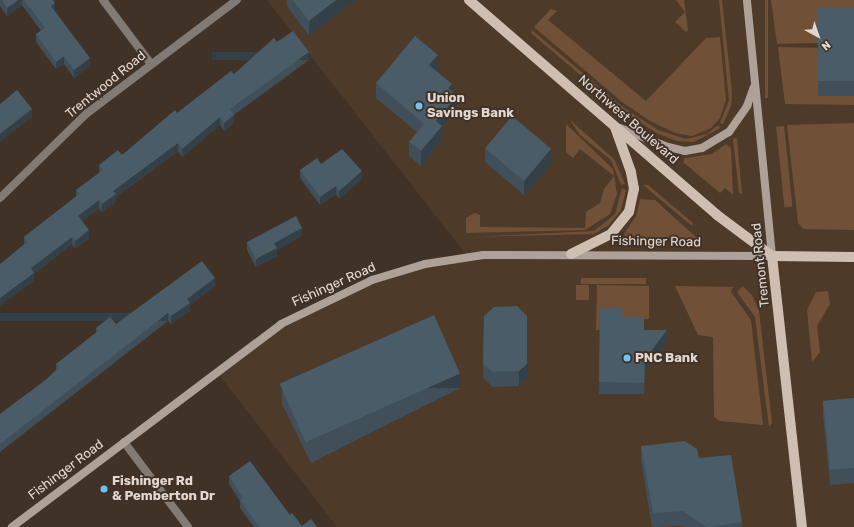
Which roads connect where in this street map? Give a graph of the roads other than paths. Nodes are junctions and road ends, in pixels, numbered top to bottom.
1 (103, 0) edge
2 (237, 0) edge
3 (469, 0) edge
4 (747, 0) edge
5 (151, 64) junction
6 (755, 84) junction
7 (614, 125) junction
8 (0, 198) edge
9 (571, 254) junction
10 (772, 256) junction
11 (854, 257) edge
12 (124, 442) junction
13 (12, 527) edge
14 (188, 527) edge
15 (802, 527) edge

1 - 5 street
2 - 5 street, Trentwood Road
3 - 7 main road, Northwest Boulevard
4 - 6 main road, Tremont Road
5 - 8 street, Trentwood Road
6 - 7 main road
6 - 10 main road, Tremont Road
7 - 9 main road
7 - 10 main road, Northwest Boulevard
9 - 10 main road, Fishinger Road
9 - 12 main road, Fishinger Road
10 - 11 main road, Fishinger Road
10 - 15 main road, Tremont Road
12 - 13 main road, Fishinger Road
12 - 14 street

